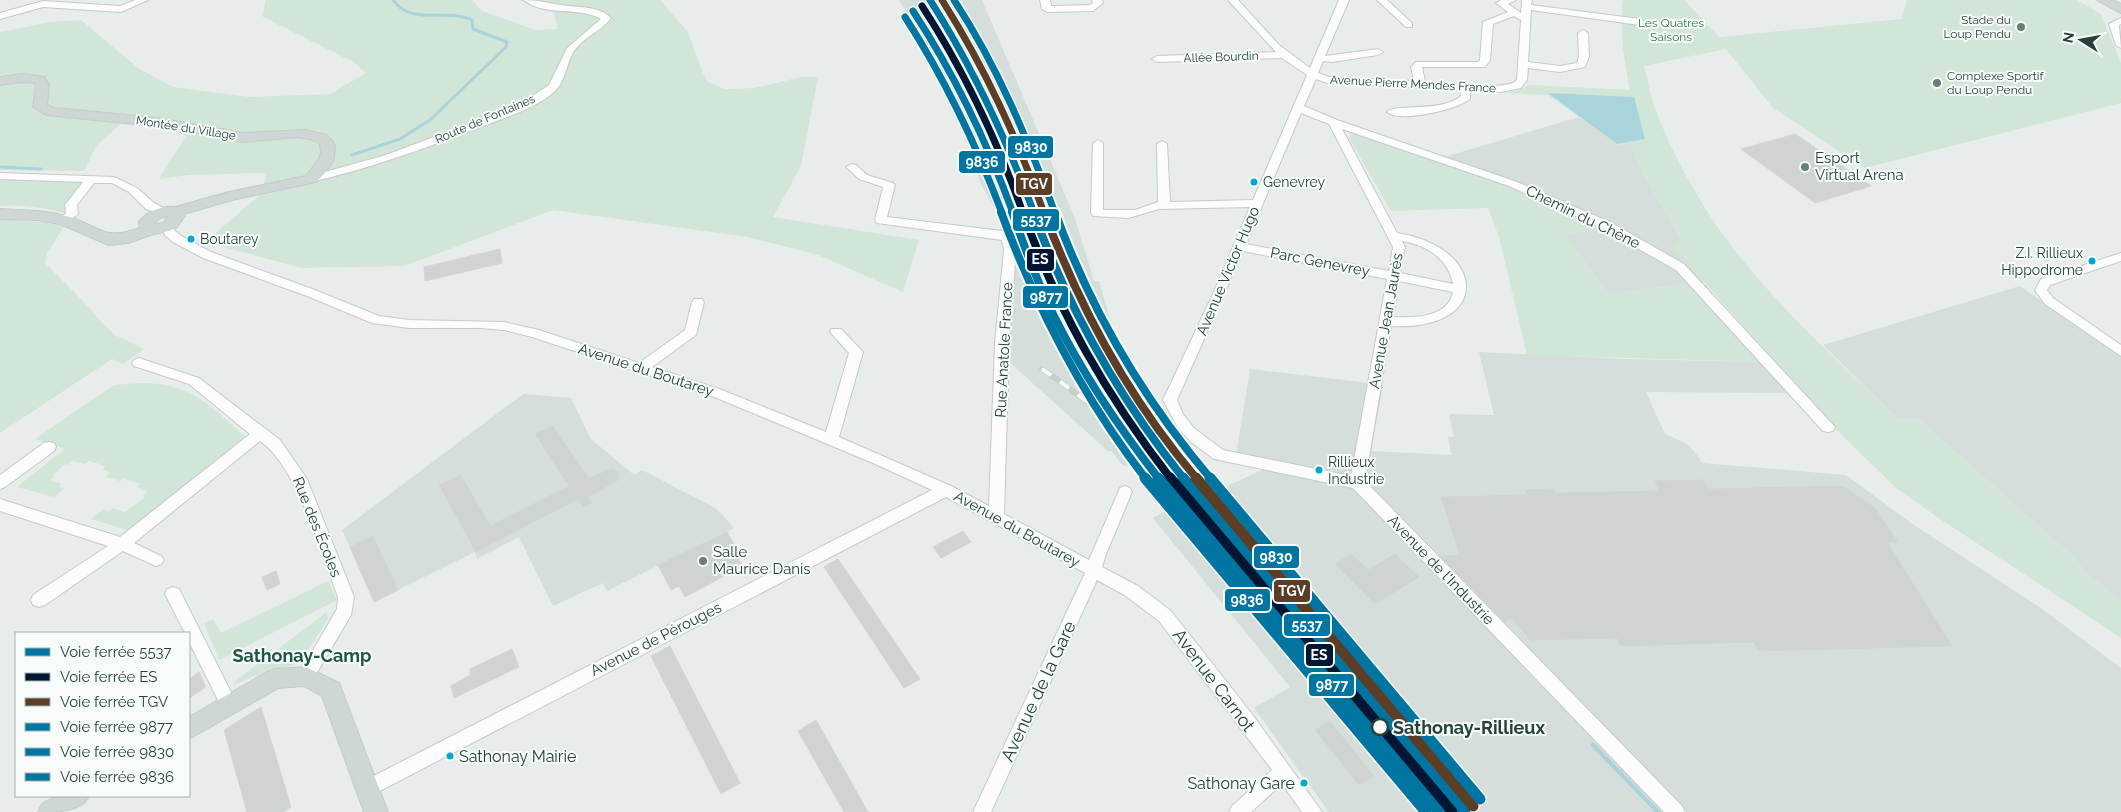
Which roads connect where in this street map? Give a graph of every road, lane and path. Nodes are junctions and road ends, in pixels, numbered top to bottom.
1 (143, 0) edge
2 (529, 0) edge
3 (1045, 0) edge
4 (1097, 0) edge
5 (1233, 0) edge
6 (1344, 0) edge
7 (1382, 0) edge
8 (1509, 0) edge
9 (2103, 0) edge
10 (1527, 3) edge
11 (2121, 9) edge
12 (1515, 13) junction
13 (0, 16) edge
14 (1525, 19) junction
15 (2121, 21) edge
16 (1640, 22) dead end
17 (1409, 25) dead end
18 (1583, 33) dead end
19 (2121, 45) edge
20 (1378, 52) dead end
21 (1284, 54) junction
22 (1318, 58) junction
23 (1157, 60) dead end
24 (1524, 64) junction
25 (1311, 75) junction
26 (0, 81) edge
27 (1420, 84) junction
28 (1465, 87) junction
29 (1297, 107) junction
30 (1392, 112) dead end
31 (1333, 122) junction
32 (1098, 143) dead end
33 (1162, 144) dead end
34 (852, 167) dead end
35 (0, 176) edge
36 (75, 178) joint
37 (94, 178) junction
38 (311, 179) junction
39 (138, 196) junction
40 (1258, 203) junction
41 (1164, 206) junction
42 (0, 214) edge
43 (64, 220) junction
44 (161, 221) junction
45 (1394, 236) junction
46 (1239, 246) junction
47 (2121, 257) edge
48 (1394, 276) junction
49 (1460, 288) junction
50 (698, 302) dead end
51 (1387, 321) junction
52 (836, 332) dead end
53 (2121, 351) edge
54 (139, 363) dead end
55 (641, 368) junction
56 (1170, 400) joint
57 (1828, 427) dead end
58 (260, 434) junction
59 (830, 439) junction
60 (48, 447) dead end
61 (0, 483) edge
62 (1357, 483) junction
63 (946, 490) junction
64 (1126, 492) dead end
65 (0, 505) edge
66 (996, 517) junction
67 (122, 544) junction
68 (156, 560) dead end
69 (1094, 570) junction
70 (173, 594) dead end
71 (39, 600) dead end
72 (306, 676) junction
73 (229, 705) junction
74 (190, 728) edge
75 (1282, 773) junction
76 (366, 789) junction
77 (76, 797) edge
78 (50, 812) edge
79 (376, 812) edge
80 (982, 812) edge
81 (1238, 812) edge
82 (1313, 812) edge
83 (1676, 812) edge

1 - 13 street
2 - 38 street, Route de Fontaines
3 - 4 street
5 - 21 street
6 - 22 street, Avenue Victor Hugo
7 - 17 street
8 - 12 street
9 - 11 main road
10 - 14 street, Avenue Pierre Mendes France
10 - 16 street
12 - 14 street
12 - 27 street
14 - 24 street, Avenue Pierre Mendes France
15 - 19 street
18 - 24 street
20 - 22 street
21 - 23 street, Allée Bourdin
21 - 25 street
22 - 25 street, Avenue Victor Hugo
24 - 28 street, Avenue Pierre Mendes France
25 - 27 street, Avenue Pierre Mendes France
25 - 29 street, Avenue Victor Hugo
26 - 38 main road, Montée du Village
27 - 28 street, Avenue Pierre Mendes France
28 - 30 street
29 - 31 street
29 - 40 street, Avenue Victor Hugo
31 - 45 street, Avenue Jean Jaurès
31 - 57 street, Chemin du Chêne
32 - 41 street
33 - 41 street
34 - 66 street, Rue Anatole France
35 - 36 street
36 - 37 street, Avenue du Boutarey
37 - 39 street, Avenue du Boutarey
37 - 43 street
38 - 44 main road
39 - 44 street
39 - 44 street, Avenue du Boutarey
40 - 41 street
40 - 46 street, Avenue Victor Hugo
42 - 43 main road
43 - 44 main road
44 - 55 street, Avenue du Boutarey
45 - 48 street, Avenue Jean Jaurès
45 - 49 street
46 - 48 street, Parc Genevrey
46 - 56 street, Avenue Victor Hugo
47 - 53 street
48 - 49 street, Parc Genevrey
48 - 51 street, Avenue Jean Jaurès
49 - 51 street
50 - 55 street
51 - 62 street, Avenue Jean Jaurès
52 - 59 street
54 - 58 street, Rue des Écoles
55 - 59 street, Avenue du Boutarey
56 - 62 street
58 - 67 street
58 - 72 street, Rue des Écoles
59 - 63 street, Avenue du Boutarey
60 - 61 street
62 - 83 street, Avenue de l'Industrie
63 - 66 street, Avenue du Boutarey
63 - 76 street, Avenue de Pérouges
64 - 69 street, Avenue de la Gare
65 - 67 street
66 - 69 street, Avenue du Boutarey
67 - 68 street
67 - 71 street
69 - 75 street, Avenue Carnot
69 - 80 street, Avenue de la Gare
70 - 73 street
72 - 73 main road
72 - 76 main road
73 - 74 main road
75 - 81 street
75 - 82 street, Avenue Carnot
76 - 79 main road
77 - 78 main road

